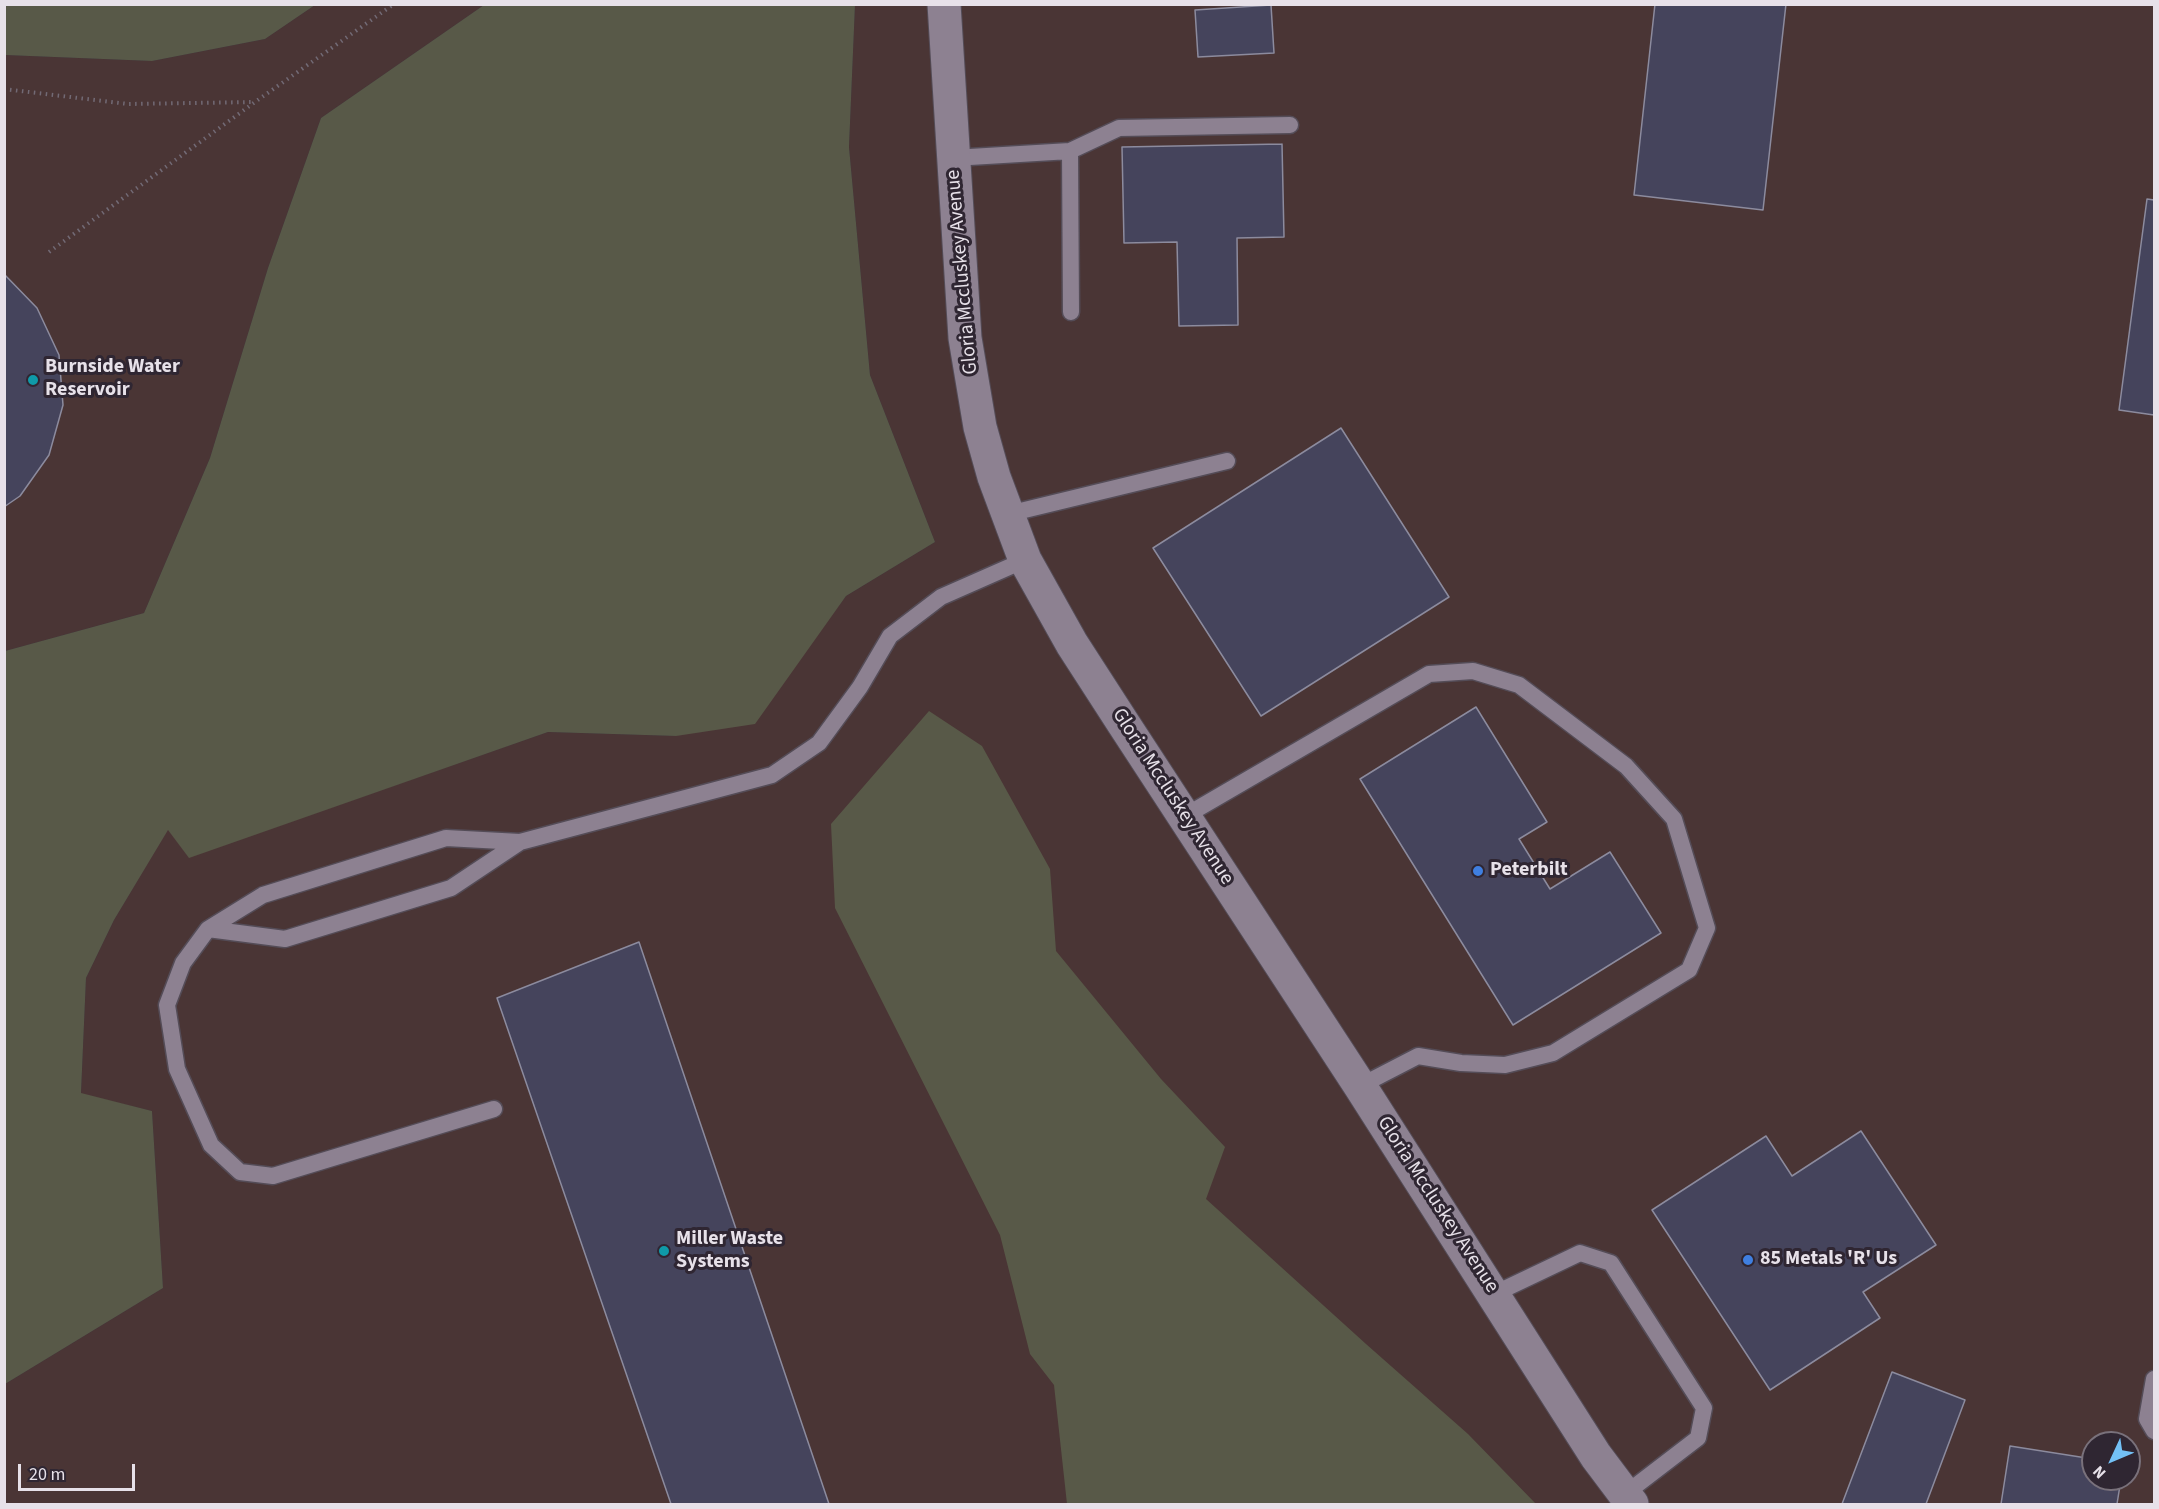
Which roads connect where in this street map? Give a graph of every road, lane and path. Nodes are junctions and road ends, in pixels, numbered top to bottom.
1 (394, 4) edge
2 (944, 4) edge
3 (4, 90) edge
4 (255, 102) junction
5 (1290, 125) dead end
6 (1070, 151) junction
7 (953, 158) junction
8 (49, 252) dead end
9 (1071, 312) dead end
10 (1227, 461) dead end
11 (1008, 514) junction
12 (1025, 560) junction
13 (1185, 816) junction
14 (520, 842) junction
15 (208, 929) junction
16 (1360, 1086) junction
17 (494, 1110) dead end
18 (1494, 1294) junction
19 (2154, 1379) edge
20 (2154, 1431) edge
21 (1628, 1499) edge

1 - 4 path
2 - 7 street, Gloria Mccluskey Avenue
3 - 4 path
4 - 8 path
5 - 6 lane
6 - 7 lane
6 - 9 lane
7 - 11 street, Gloria Mccluskey Avenue
10 - 11 lane
11 - 12 street, Gloria Mccluskey Avenue
12 - 13 street, Gloria Mccluskey Avenue
12 - 14 lane
13 - 16 street, Gloria Mccluskey Avenue
13 - 16 lane
14 - 15 lane
14 - 15 lane
15 - 17 lane
16 - 18 street, Gloria Mccluskey Avenue
18 - 21 street, Gloria Mccluskey Avenue
18 - 21 lane
19 - 20 lane

